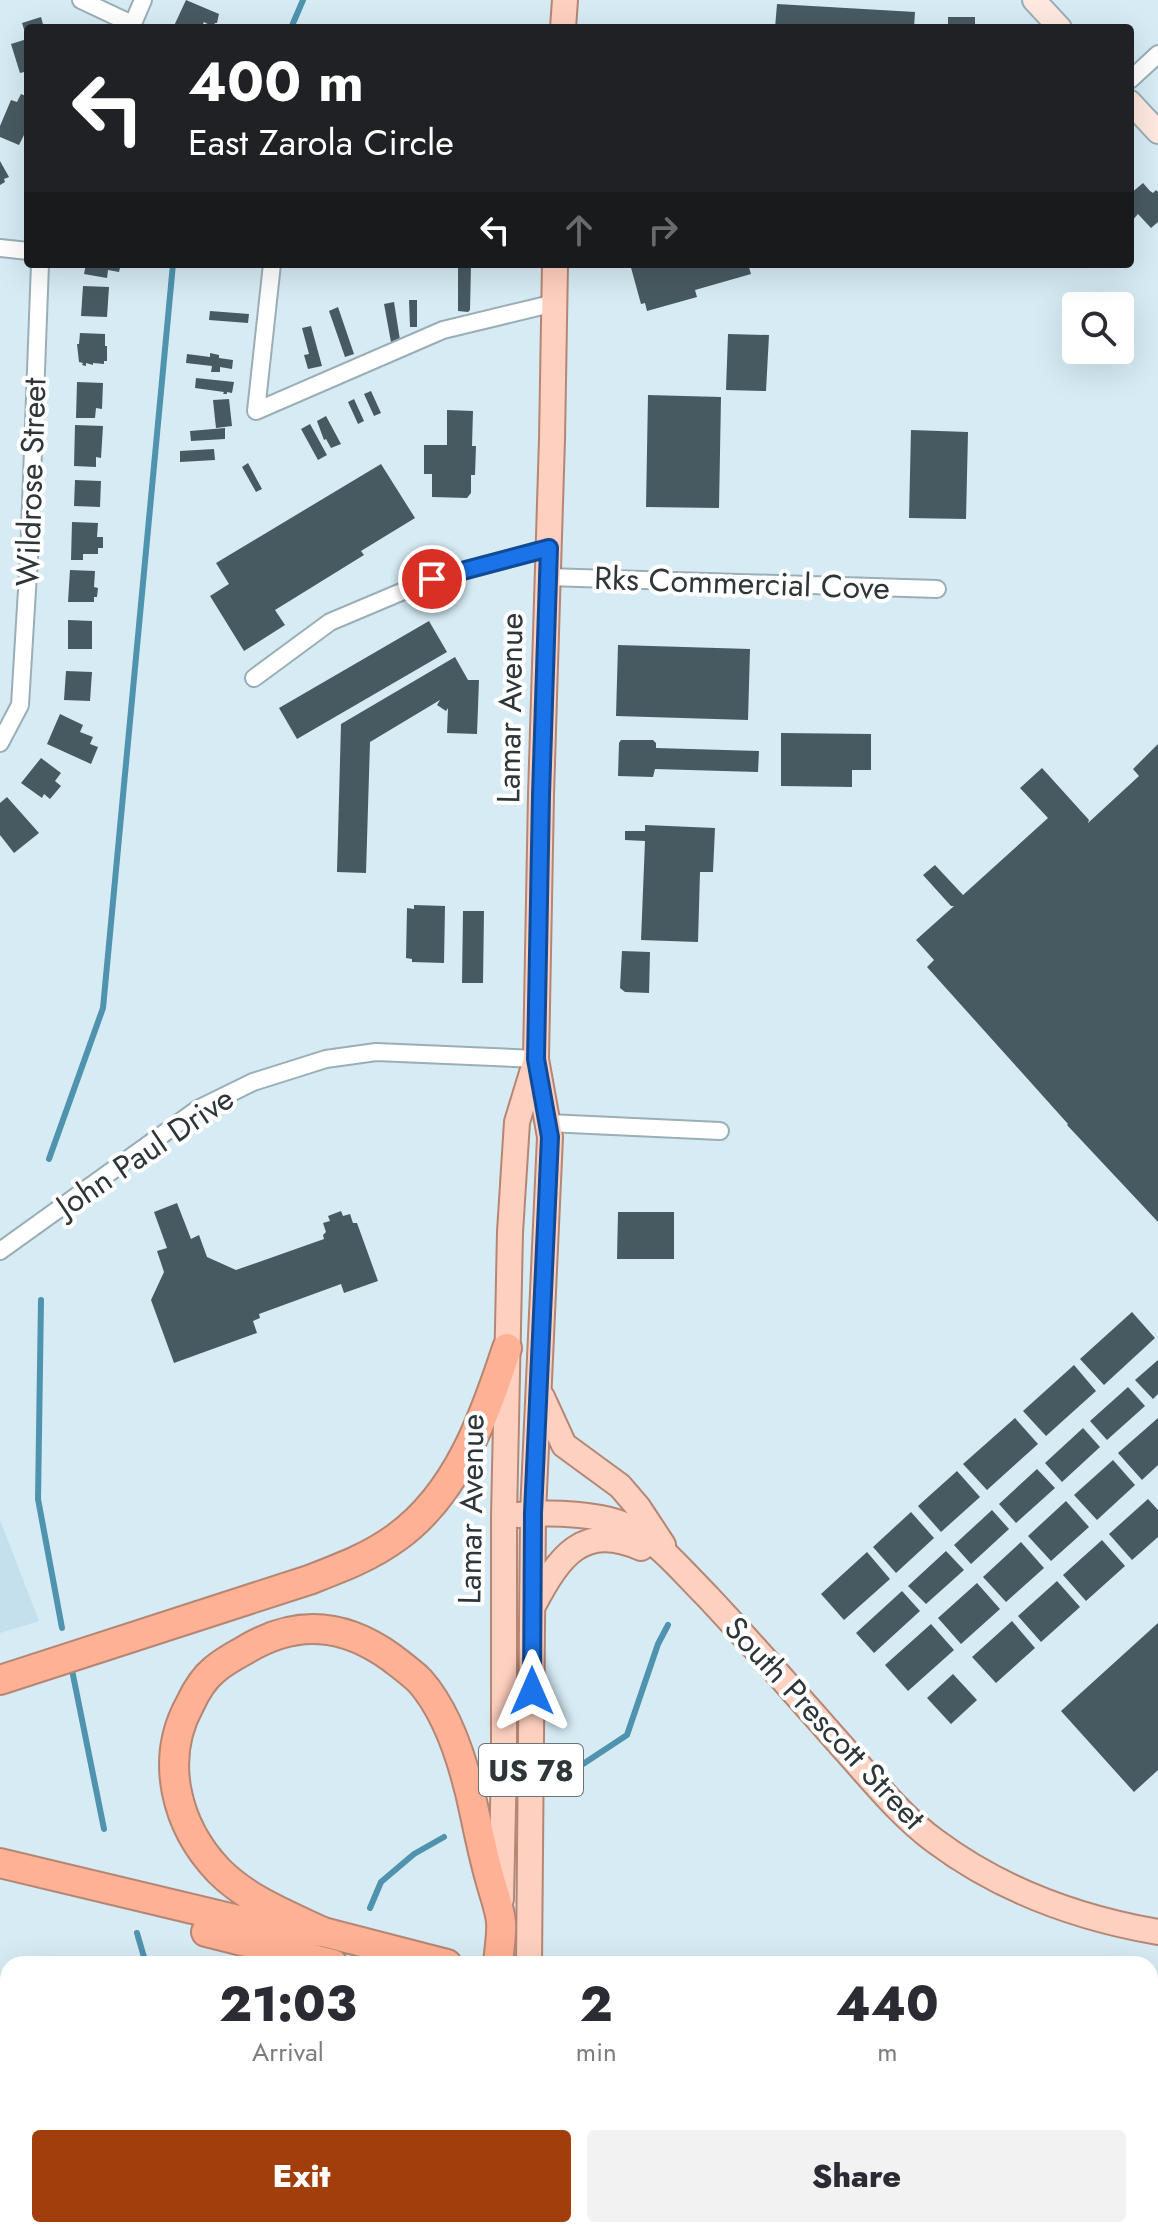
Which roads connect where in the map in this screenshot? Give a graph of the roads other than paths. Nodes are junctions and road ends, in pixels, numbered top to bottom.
1 (81, 0) edge
2 (143, 0) edge
3 (565, 0) edge
4 (1034, 0) edge
5 (128, 24) edge
6 (133, 24) edge
7 (563, 24) edge
8 (1056, 24) edge
9 (1158, 54) edge
10 (1134, 76) edge
11 (1134, 106) edge
12 (1158, 132) edge
13 (0, 248) edge
14 (24, 251) edge
15 (40, 268) edge
16 (272, 268) edge
17 (555, 268) edge
18 (555, 303) junction
19 (549, 548) junction
20 (547, 577) junction
21 (937, 589) dead end
22 (254, 678) dead end
23 (0, 743) edge
24 (536, 1059) junction
25 (548, 1123) junction
26 (720, 1131) dead end
27 (0, 1251) edge
28 (507, 1348) junction
29 (539, 1390) junction
30 (533, 1513) junction
31 (504, 1517) junction
32 (675, 1564) junction
33 (533, 1606) junction
34 (0, 1680) edge
35 (0, 1863) edge
36 (0, 1881) edge
37 (501, 1921) junction
38 (323, 1932) junction
39 (1158, 1932) edge
40 (300, 1956) edge
41 (416, 1956) edge
42 (499, 1956) edge
43 (529, 1956) edge

1 - 5 street
2 - 6 street
3 - 7 main road
4 - 8 street
9 - 10 street
11 - 12 street
13 - 14 street
15 - 23 street, Wildrose Street
16 - 18 street
17 - 18 main road, Lamar Avenue / US 78
18 - 19 main road, Lamar Avenue / US 78
19 - 20 main road, Lamar Avenue / US 78
19 - 22 street
20 - 21 street, Rks Commercial Cove
20 - 24 main road, Lamar Avenue / US 78
24 - 25 main road, Lamar Avenue / US 78
24 - 27 street, John Paul Drive
24 - 28 main road, Lamar Avenue / US 78
25 - 26 street
25 - 29 main road, Lamar Avenue / US 78
28 - 31 main road, Lamar Avenue / US 78
28 - 34 highway
29 - 30 main road, Lamar Avenue / US 78
29 - 32 main road
30 - 31 main road, South Prescott Street
30 - 32 main road, South Prescott Street
30 - 33 main road, Lamar Avenue / US 78
31 - 37 main road, Lamar Avenue / US 78
32 - 33 main road
32 - 39 main road, South Prescott Street
33 - 43 main road, Lamar Avenue / US 78
35 - 38 highway
36 - 40 highway
37 - 38 highway
37 - 42 highway, Lamar Avenue / US 78
38 - 41 highway

